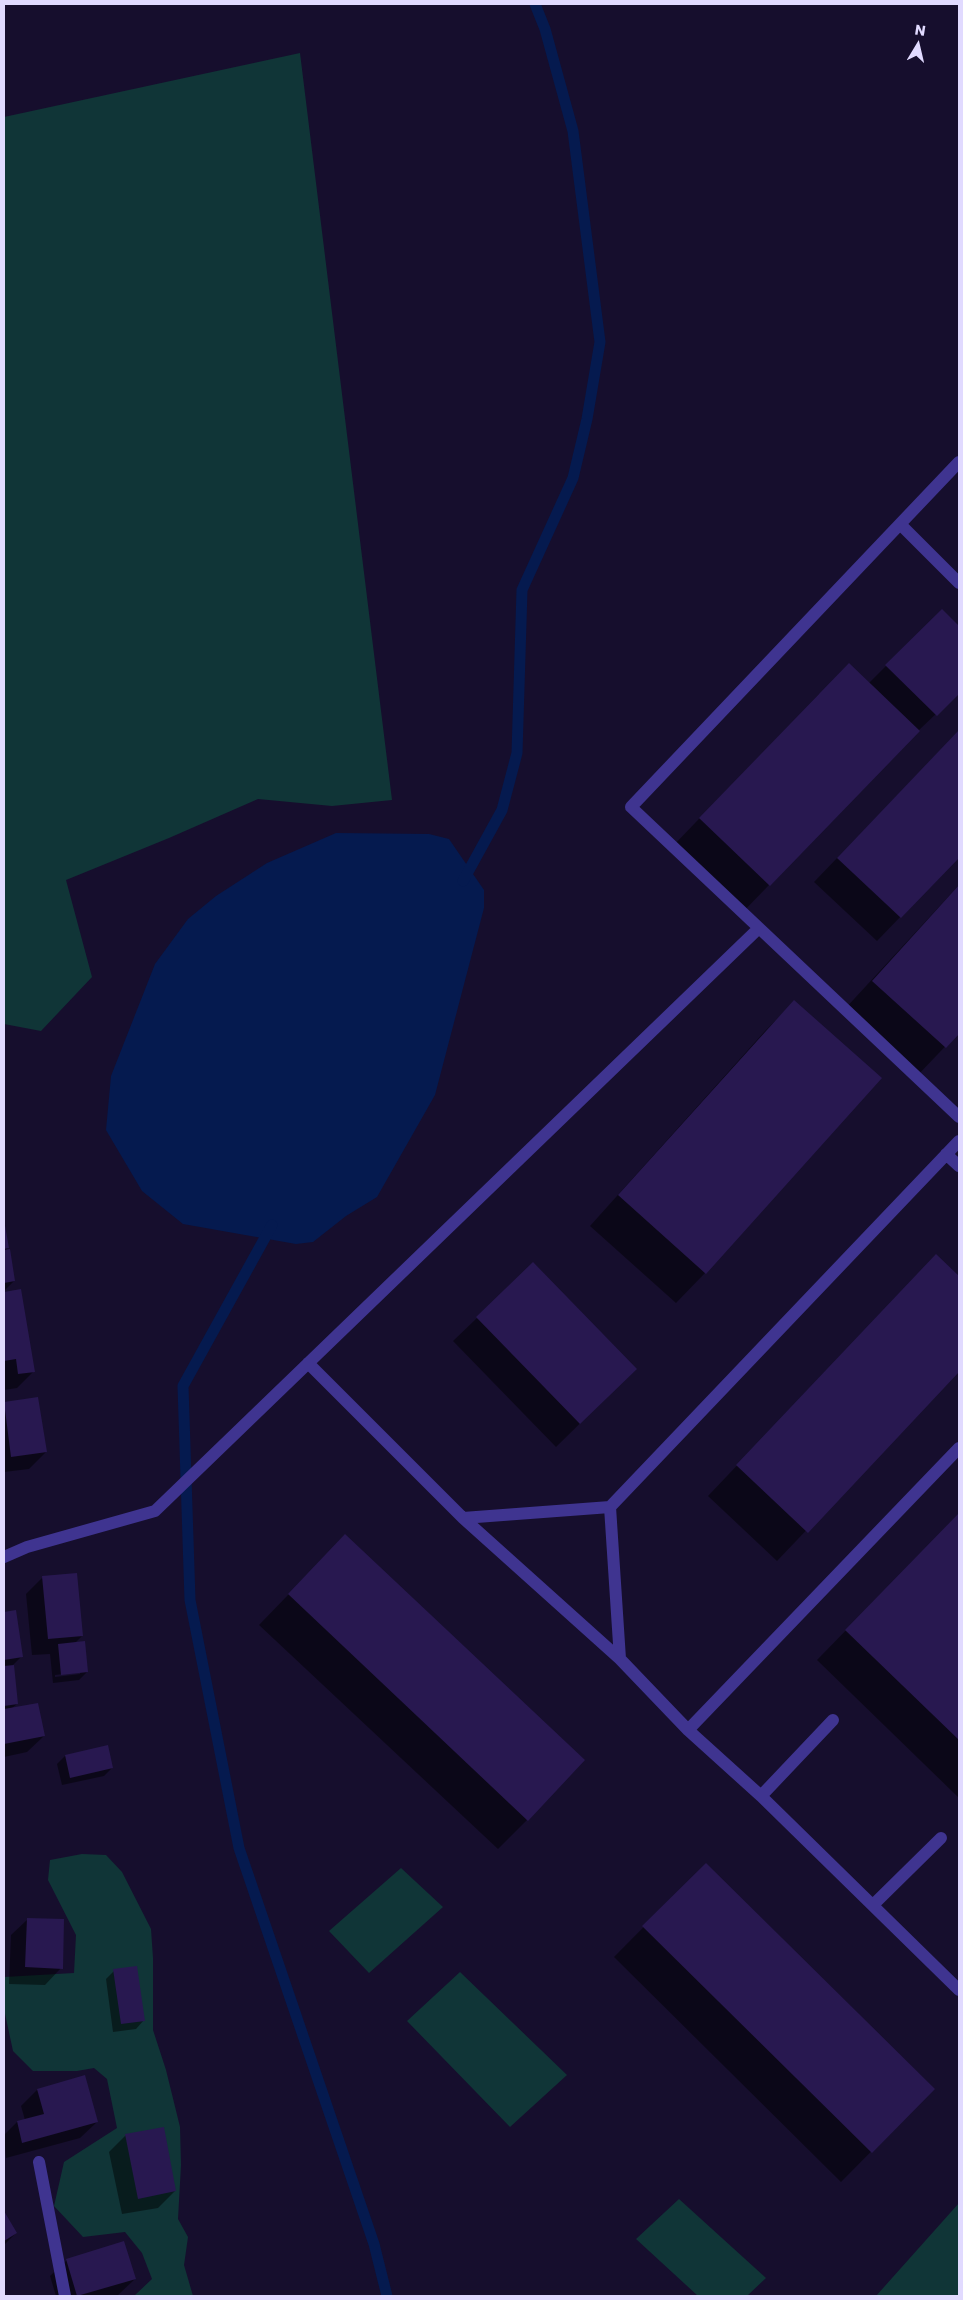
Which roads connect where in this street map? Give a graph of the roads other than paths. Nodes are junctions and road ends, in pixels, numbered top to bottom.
1 (959, 462) edge
2 (900, 524) junction
3 (959, 583) edge
4 (759, 928) junction
5 (959, 1117) edge
6 (959, 1141) edge
7 (946, 1154) junction
8 (959, 1166) edge
9 (308, 1363) junction
10 (959, 1448) edge
11 (610, 1506) junction
12 (463, 1518) junction
13 (4, 1557) edge
14 (620, 1659) junction
15 (833, 1720) dead end
16 (688, 1730) junction
17 (761, 1796) junction
18 (941, 1838) dead end
19 (873, 1905) junction
20 (959, 1990) edge
21 (39, 2162) dead end
22 (65, 2296) edge

1 - 2 street
2 - 3 street
2 - 4 street
4 - 5 street
4 - 9 street
6 - 7 street
7 - 8 street
7 - 11 street
9 - 12 street
9 - 13 street
10 - 16 street
11 - 12 street
11 - 14 street
12 - 14 street
14 - 16 street
15 - 17 street
16 - 17 street
17 - 19 street
18 - 19 street
19 - 20 street
21 - 22 street

